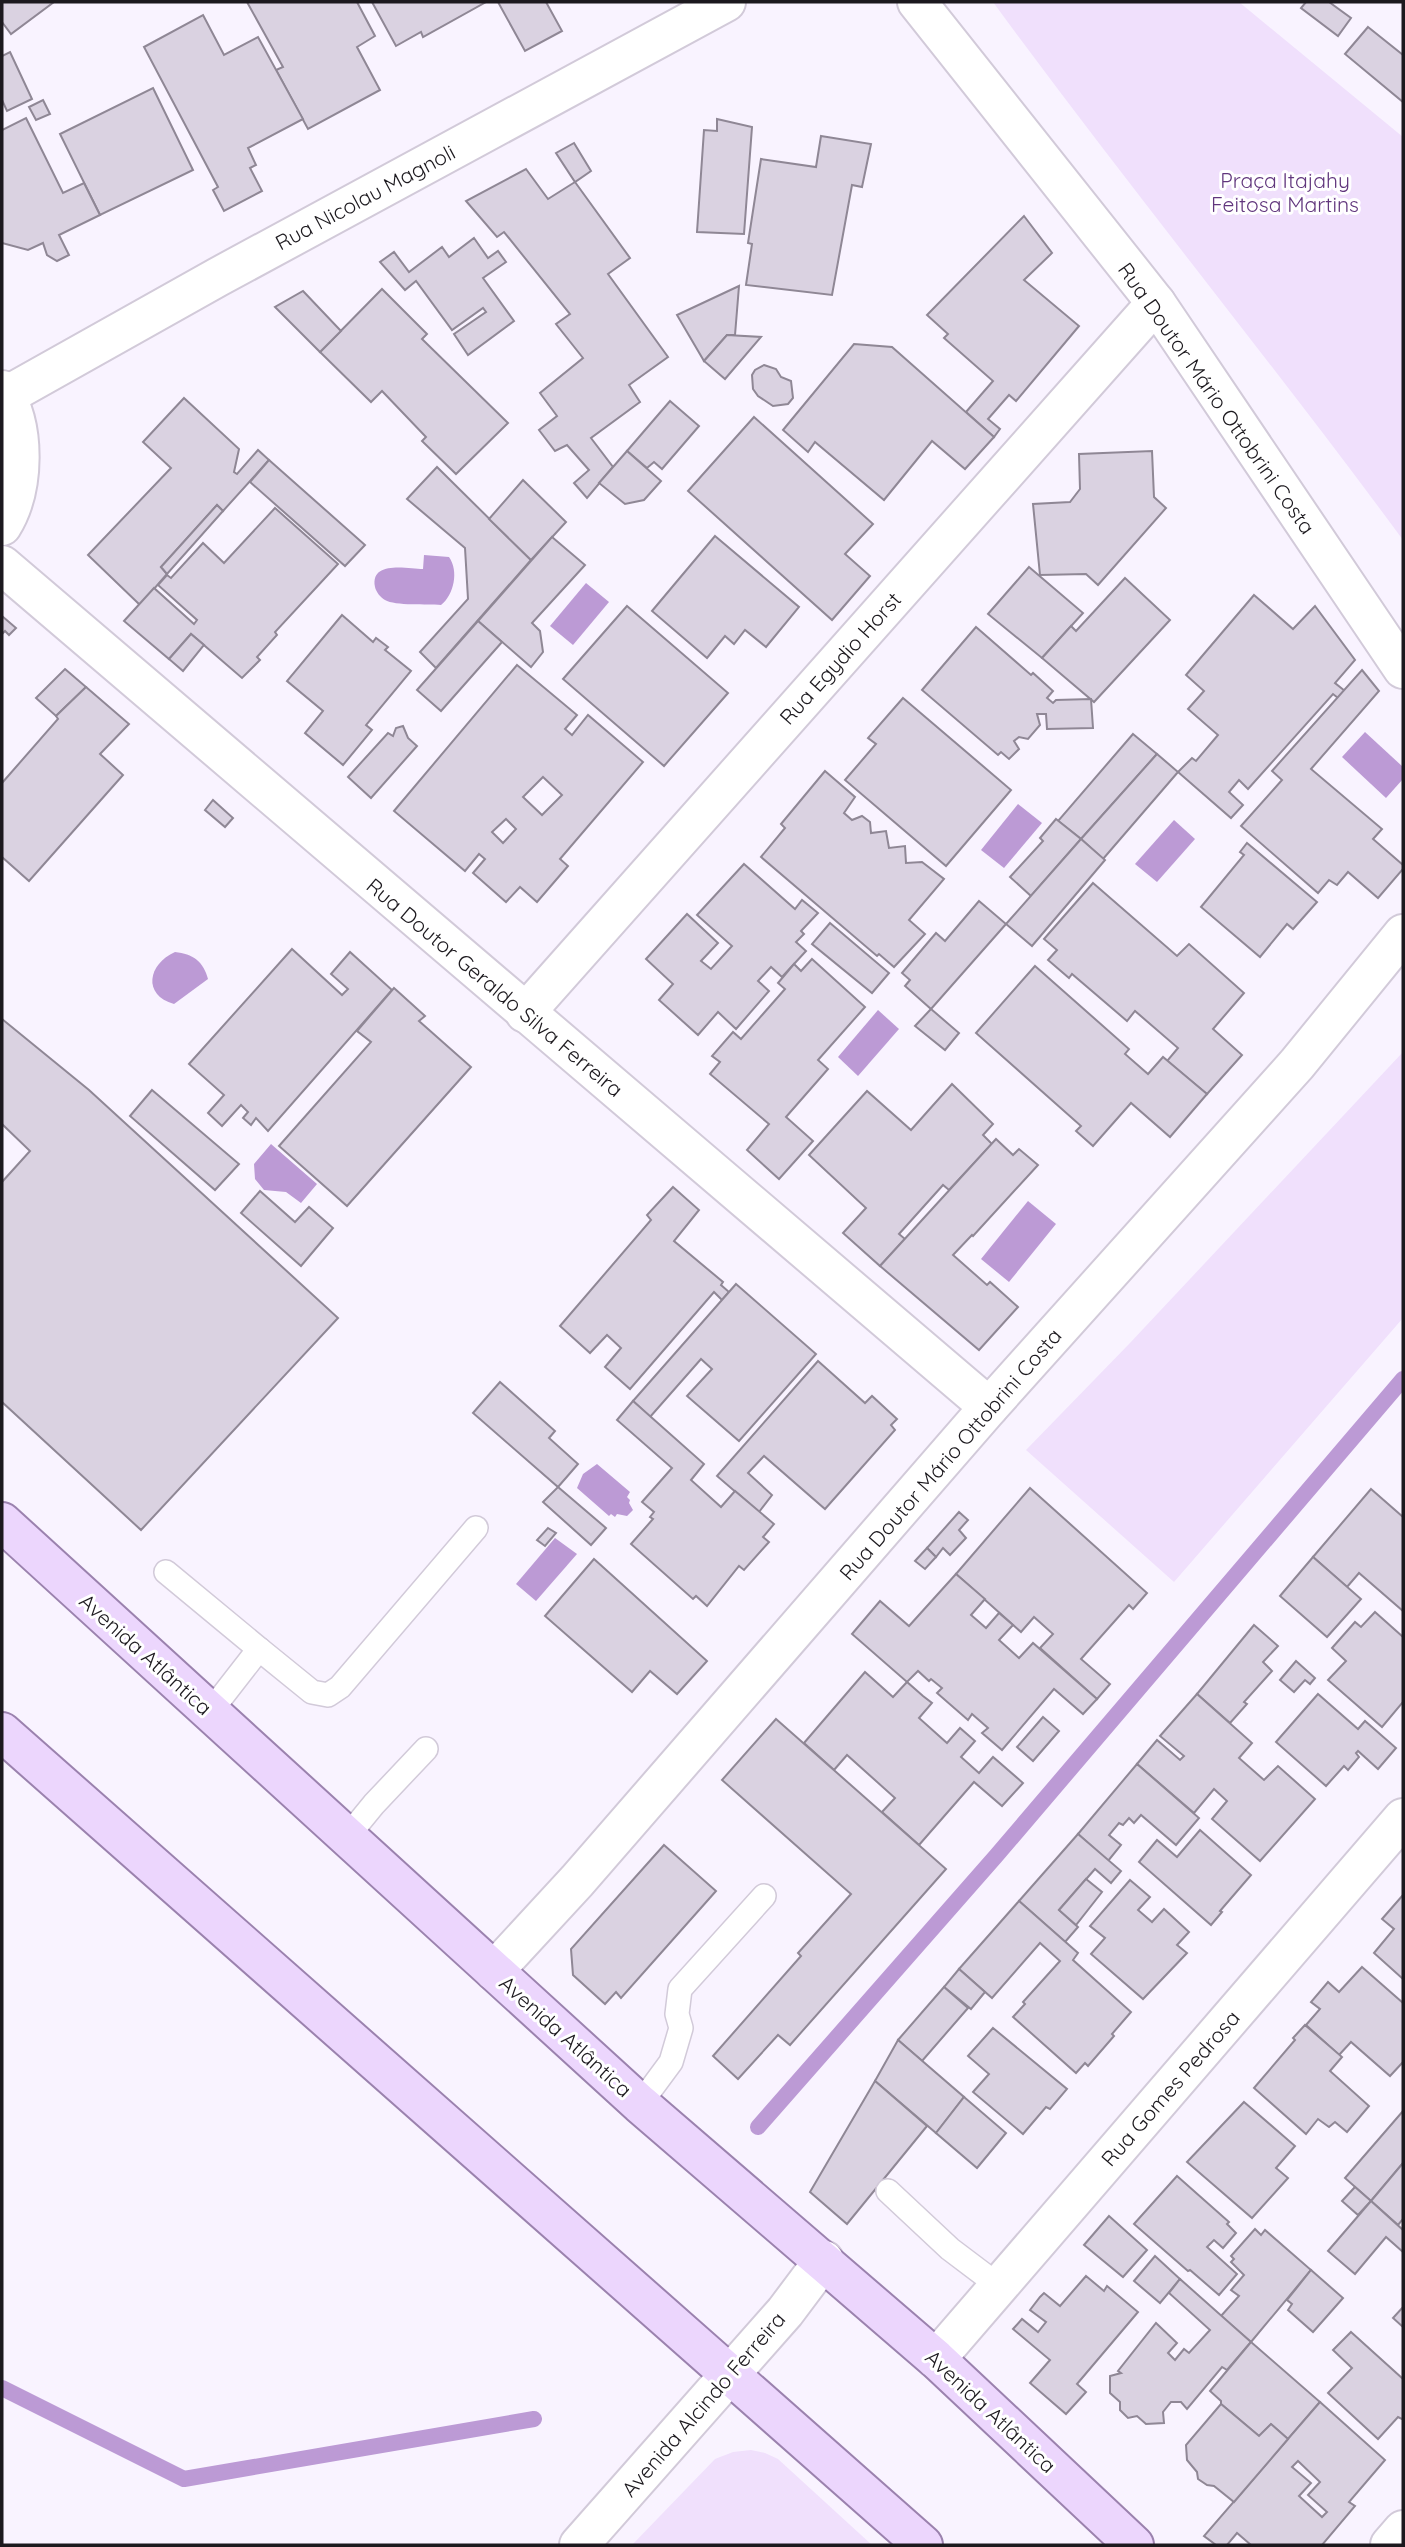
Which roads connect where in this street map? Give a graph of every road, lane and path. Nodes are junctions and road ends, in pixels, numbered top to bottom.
1 (726, 2) edge
2 (916, 2) edge
3 (1156, 303) junction
4 (4, 393) edge
5 (2, 526) edge
6 (2, 565) edge
7 (1403, 669) edge
8 (1403, 934) edge
9 (525, 1013) junction
10 (989, 1407) junction
11 (2, 1522) edge
12 (476, 1528) dead end
13 (166, 1572) dead end
14 (259, 1649) junction
15 (210, 1712) junction
16 (2, 1732) edge
17 (426, 1749) dead end
18 (1403, 1818) edge
19 (347, 1837) junction
20 (764, 1896) dead end
21 (494, 1971) junction
22 (640, 2104) junction
23 (888, 2191) dead end
24 (824, 2260) junction
25 (999, 2286) junction
26 (936, 2359) junction
27 (730, 2373) junction
28 (1403, 2530) edge
29 (579, 2545) edge
30 (923, 2545) edge
31 (1134, 2545) edge
32 (1390, 2545) edge

1 - 4 street, Rua Nicolau Magnoli
2 - 3 street, Rua Doutor Mário Ottobrini Costa
3 - 7 street, Rua Doutor Mário Ottobrini Costa
3 - 9 street, Rua Egydio Horst
4 - 5 street
6 - 9 street, Rua Doutor Geraldo Silva Ferreira
8 - 10 street, Rua Doutor Mário Ottobrini Costa
9 - 10 street, Rua Doutor Geraldo Silva Ferreira
10 - 21 street, Rua Doutor Mário Ottobrini Costa
11 - 15 main road, Avenida Atlântica
12 - 14 lane
13 - 14 lane
14 - 15 lane
15 - 19 main road, Avenida Atlântica
16 - 27 main road
17 - 19 lane
18 - 25 street, Rua Gomes Pedrosa
19 - 21 main road, Avenida Atlântica
20 - 22 lane
21 - 22 main road, Avenida Atlântica
22 - 24 main road, Avenida Atlântica
23 - 25 lane
24 - 26 main road, Avenida Atlântica
24 - 27 street, Avenida Alcindo Ferreira
25 - 26 street, Rua Gomes Pedrosa
26 - 31 main road, Avenida Atlântica
27 - 29 street, Avenida Alcindo Ferreira
27 - 30 main road
28 - 32 street

